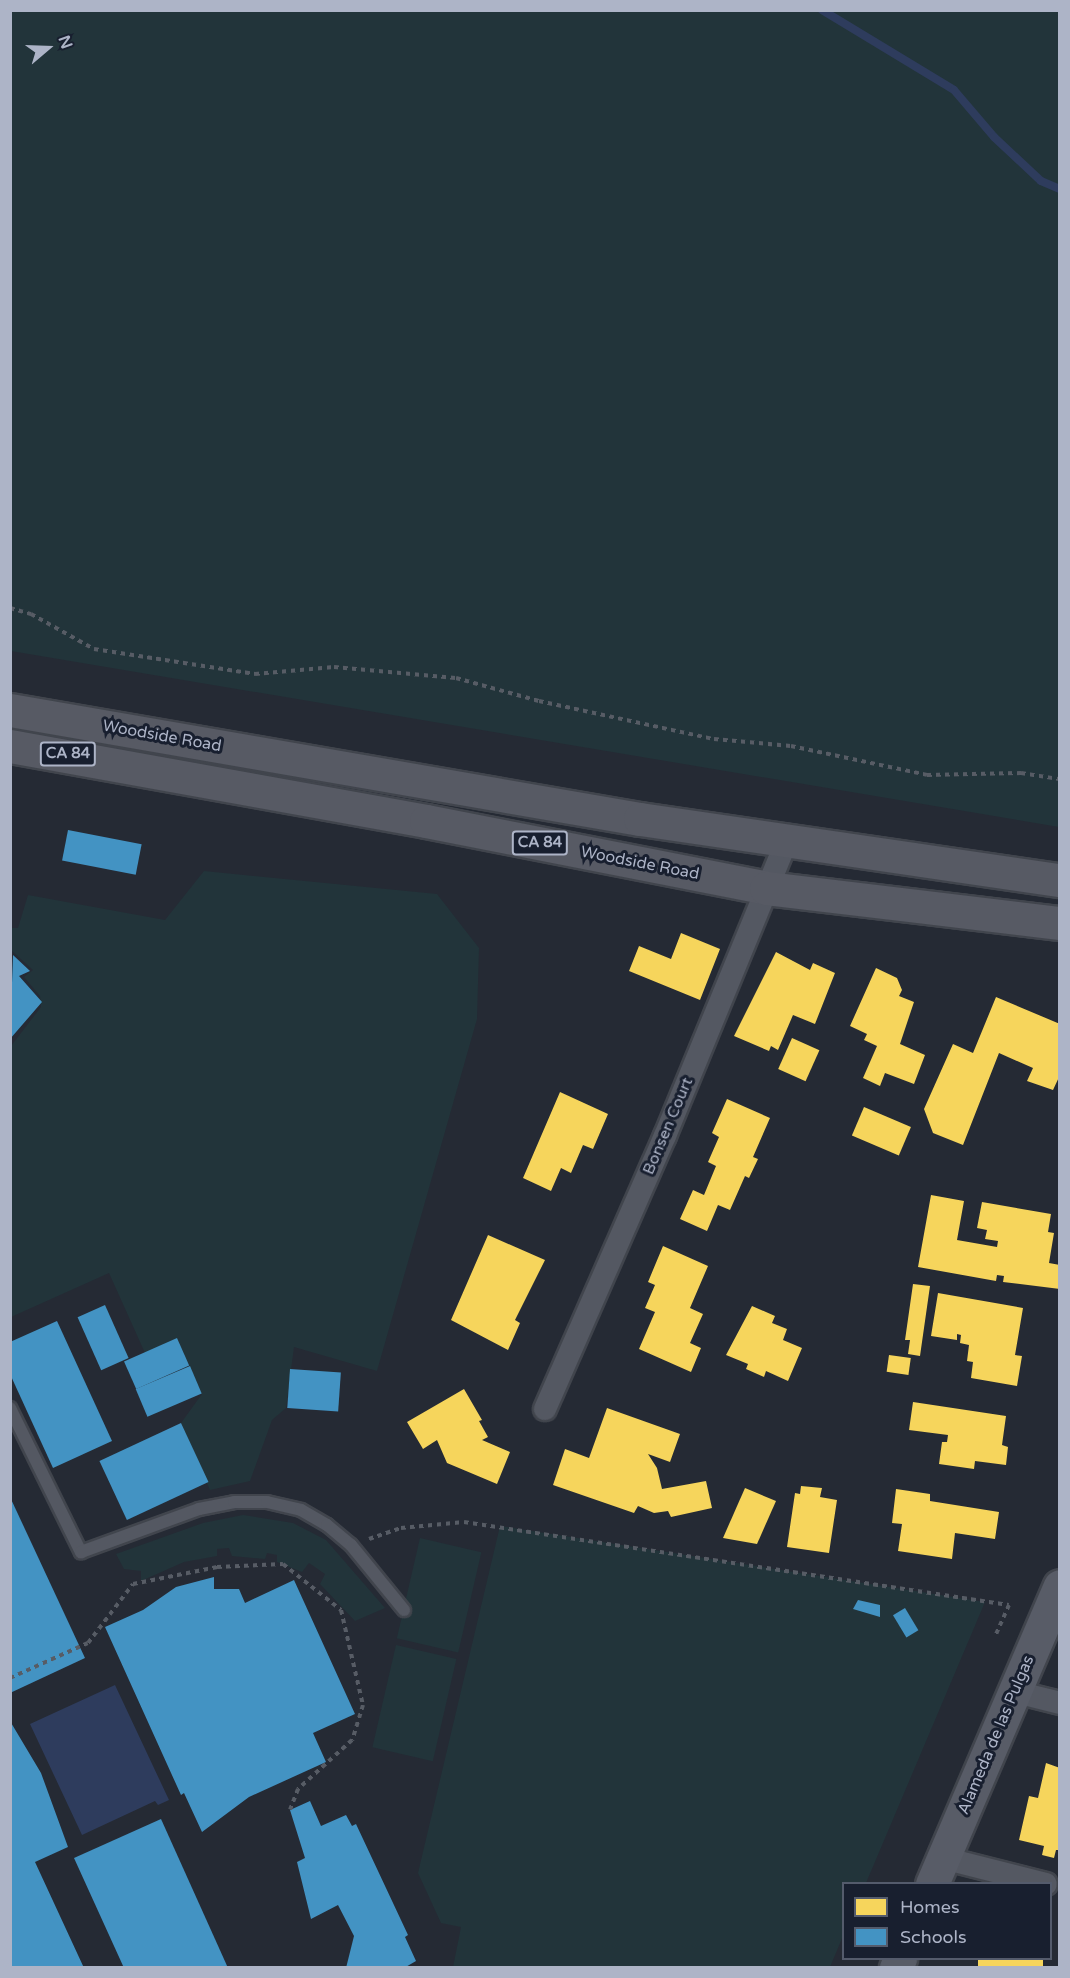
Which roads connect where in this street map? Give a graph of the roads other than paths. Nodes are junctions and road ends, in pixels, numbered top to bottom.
1 (10, 710) edge
2 (10, 746) edge
3 (787, 840) junction
4 (1059, 880) edge
5 (766, 888) junction
6 (1059, 922) edge
7 (10, 1408) edge
8 (545, 1409) dead end
9 (1059, 1586) edge
10 (404, 1610) dead end
11 (1016, 1692) junction
12 (1059, 1703) edge
13 (938, 1871) edge
14 (1029, 1882) edge

1 - 3 main road, Woodside Road / CA 84
2 - 5 main road, Woodside Road / CA 84
3 - 4 main road, Woodside Road / CA 84
3 - 5 street, Bonsen Court
5 - 6 main road, Woodside Road / CA 84
5 - 8 street, Bonsen Court
7 - 10 lane
9 - 11 main road, Alameda de las Pulgas
11 - 12 street
11 - 13 main road, Alameda de las Pulgas
13 - 14 street

